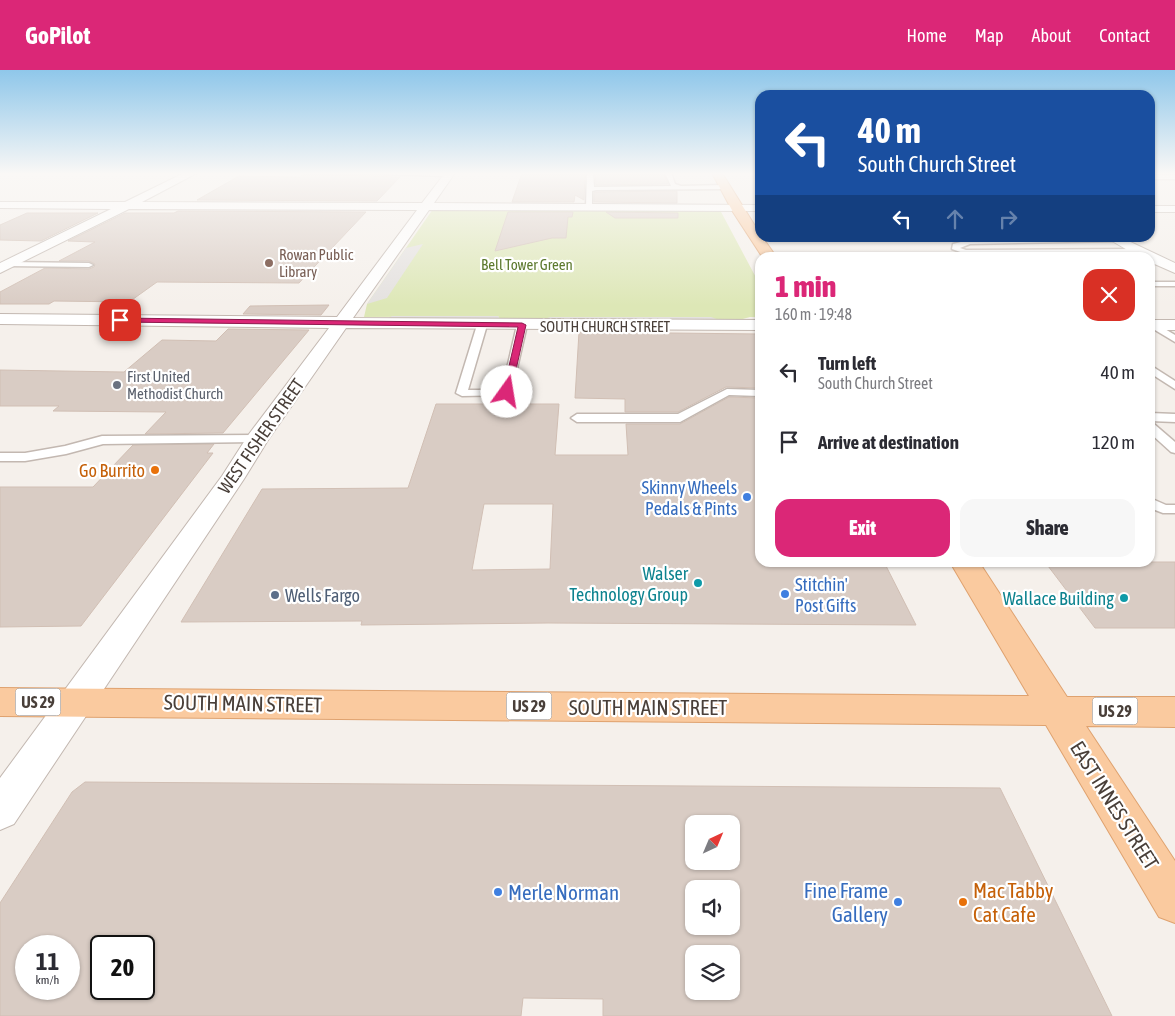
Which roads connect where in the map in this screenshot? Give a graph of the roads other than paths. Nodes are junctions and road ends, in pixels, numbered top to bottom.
1 (101, 217) edge
2 (419, 217) edge
3 (742, 217) edge
4 (755, 236) edge
5 (969, 242) edge
6 (1122, 242) edge
7 (966, 252) edge
8 (966, 252) edge
9 (1093, 252) joint
10 (1141, 252) joint
11 (1155, 259) edge
12 (89, 264) dead end
13 (5, 266) edge
14 (1175, 269) edge
15 (1155, 282) edge
16 (1175, 284) edge
17 (0, 319) edge
18 (342, 322) junction
19 (482, 325) junction
20 (522, 325) junction
21 (755, 325) edge
22 (1155, 325) edge
23 (1175, 325) edge
24 (1155, 327) edge
25 (1175, 339) edge
26 (1155, 372) edge
27 (1175, 386) edge
28 (755, 393) edge
29 (1155, 417) edge
30 (577, 418) dead end
31 (1175, 418) edge
32 (1155, 431) edge
33 (257, 439) junction
34 (1155, 443) edge
35 (1173, 445) edge
36 (0, 457) edge
37 (1155, 505) edge
38 (1175, 509) edge
39 (967, 567) edge
40 (0, 702) edge
41 (77, 702) junction
42 (1055, 710) junction
43 (1175, 712) edge
44 (0, 811) edge
45 (1175, 901) edge

1 - 13 street
2 - 18 street, WEST FISHER STREET
3 - 4 main road
5 - 7 lane
6 - 10 street
8 - 9 lane
9 - 10 lane
11 - 14 street
12 - 13 lane
15 - 16 lane
17 - 18 street, SOUTH CHURCH STREET
18 - 19 street, SOUTH CHURCH STREET
18 - 33 street, WEST FISHER STREET
19 - 20 street, SOUTH CHURCH STREET
19 - 20 lane
20 - 21 street, SOUTH CHURCH STREET
22 - 23 street
24 - 25 lane
26 - 27 lane
28 - 30 lane
29 - 31 lane
32 - 35 lane
33 - 36 lane
33 - 41 street, WEST FISHER STREET
34 - 35 lane
37 - 38 lane
39 - 42 main road, EAST INNES STREET
40 - 41 main road, SOUTH MAIN STREET / US 29
41 - 42 main road, SOUTH MAIN STREET / US 29
41 - 44 street, WEST FISHER STREET
42 - 43 main road, US 29
42 - 45 main road, EAST INNES STREET

